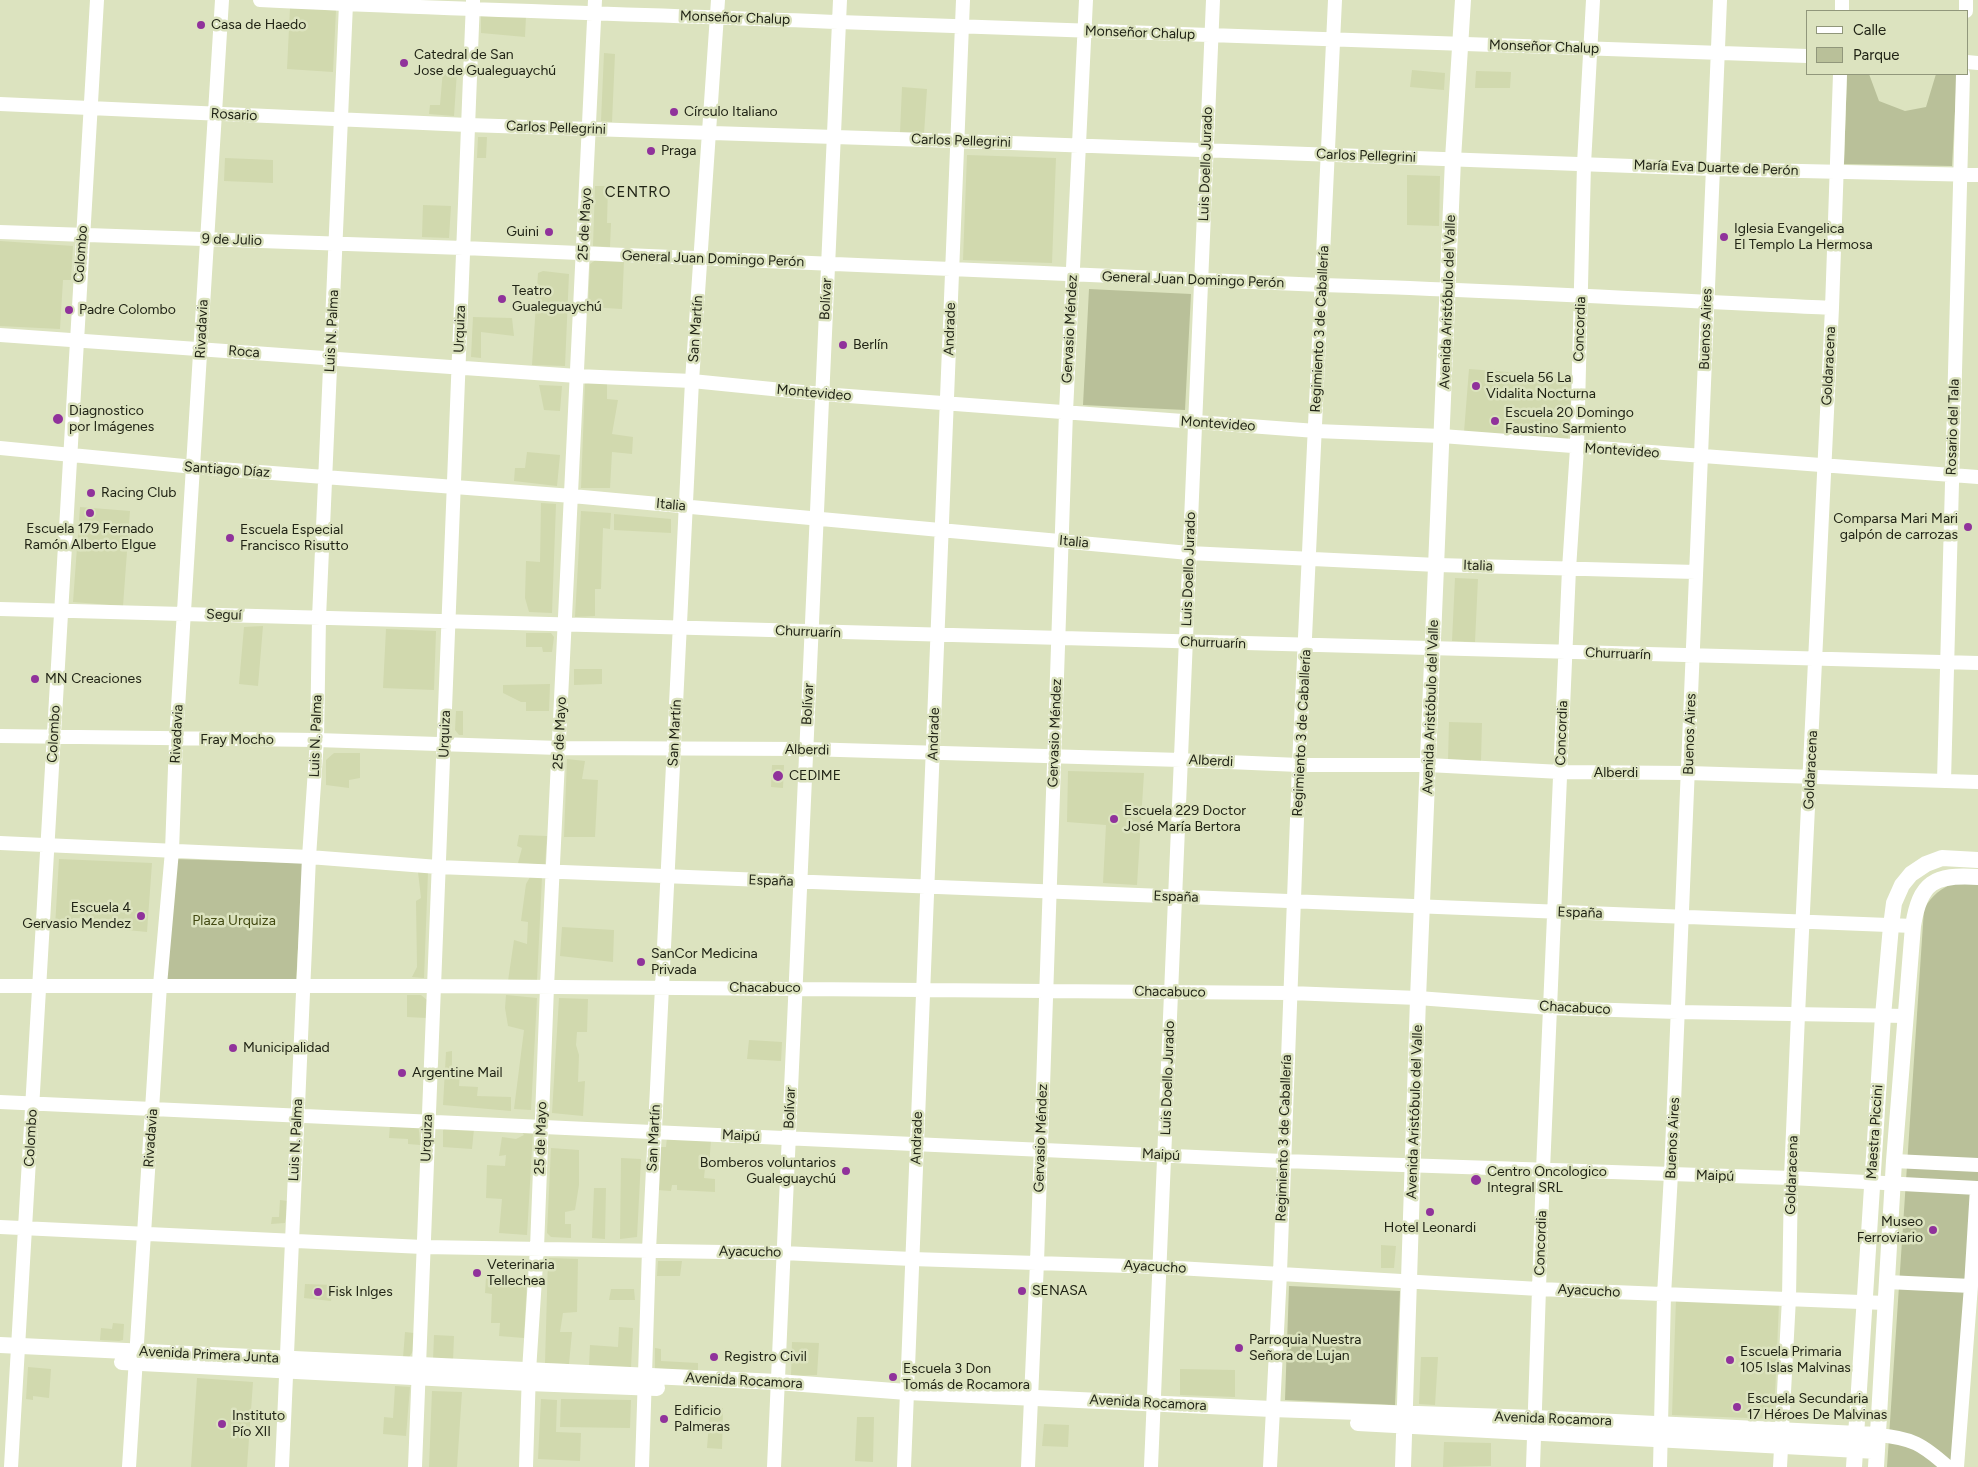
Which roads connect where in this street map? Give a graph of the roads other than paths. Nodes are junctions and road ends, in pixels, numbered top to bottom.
1 (97, 0) edge
2 (222, 0) edge
3 (260, 0) edge
4 (718, 0) edge
5 (840, 0) edge
6 (963, 0) edge
7 (1086, 0) edge
8 (1213, 0) edge
9 (1335, 0) edge
10 (1463, 0) edge
11 (1593, 0) edge
12 (1720, 0) edge
13 (346, 4) junction
14 (473, 5) edge
15 (595, 7) edge
16 (717, 16) junction
17 (839, 22) junction
18 (962, 27) junction
19 (1084, 31) junction
20 (1211, 36) junction
21 (1333, 40) junction
22 (1460, 43) junction
23 (1591, 49) junction
24 (1718, 53) junction
25 (1806, 56) edge
26 (1840, 75) edge
27 (1963, 75) edge
28 (0, 104) edge
29 (90, 108) junction
30 (215, 114) junction
31 (341, 119) junction
32 (468, 125) junction
33 (589, 129) junction
34 (710, 133) junction
35 (834, 137) junction
36 (958, 141) junction
37 (1079, 146) junction
38 (1206, 150) junction
39 (1328, 155) junction
40 (1454, 159) junction
41 (1584, 164) junction
42 (1713, 169) junction
43 (1837, 171) junction
44 (1960, 174) junction
45 (1978, 175) edge
46 (0, 232) edge
47 (83, 235) junction
48 (207, 239) junction
49 (336, 244) junction
50 (463, 248) junction
51 (583, 253) junction
52 (701, 259) junction
53 (828, 264) junction
54 (952, 269) junction
55 (1072, 275) junction
56 (1201, 280) junction
57 (1322, 286) junction
58 (1449, 289) junction
59 (1582, 297) junction
60 (1708, 302) junction
61 (1832, 308) junction
62 (0, 335) edge
63 (76, 340) junction
64 (201, 349) junction
65 (330, 358) junction
66 (458, 366) junction
67 (577, 376) junction
68 (692, 381) junction
69 (822, 394) junction
70 (947, 403) junction
71 (1066, 412) junction
72 (1195, 422) junction
73 (1316, 431) junction
74 (1442, 436) junction
75 (0, 448) edge
76 (1577, 448) junction
77 (70, 456) junction
78 (1701, 457) junction
79 (1824, 466) junction
80 (194, 467) junction
81 (1951, 476) junction
82 (325, 477) junction
83 (1978, 477) edge
84 (454, 486) junction
85 (572, 496) junction
86 (686, 506) junction
87 (816, 518) junction
88 (942, 530) junction
89 (1061, 541) junction
90 (1189, 553) junction
91 (1310, 558) junction
92 (1437, 565) junction
93 (1569, 570) junction
94 (1696, 572) junction
95 (0, 609) edge
96 (62, 610) junction
97 (184, 614) junction
98 (319, 618) junction
99 (448, 622) junction
100 (565, 625) junction
101 (680, 628) junction
102 (811, 632) junction
103 (938, 636) junction
104 (1058, 639) junction
105 (1186, 642) junction
106 (1306, 646) junction
107 (1434, 647) junction
108 (1566, 653) junction
109 (1693, 656) junction
110 (1816, 659) junction
111 (1947, 662) junction
112 (1978, 663) edge
113 (0, 736) edge
114 (54, 737) junction
115 (176, 740) junction
116 (317, 740) junction
117 (444, 744) junction
118 (559, 748) junction
119 (674, 749) junction
120 (806, 749) junction
121 (934, 754) junction
122 (1054, 757) junction
123 (1181, 760) junction
124 (1299, 765) junction
125 (1428, 765) junction
126 (1561, 772) junction
127 (1688, 773) junction
128 (1811, 777) junction
129 (1944, 781) junction
130 (1978, 782) edge
131 (0, 843) edge
132 (48, 845) junction
133 (172, 851) junction
134 (309, 857) junction
135 (1978, 860) edge
136 (438, 867) junction
137 (553, 872) junction
138 (667, 876) junction
139 (1978, 877) edge
140 (800, 882) junction
141 (927, 887) junction
142 (1049, 892) junction
143 (1175, 897) junction
144 (1295, 902) junction
145 (1423, 908) junction
146 (1555, 912) junction
147 (1682, 917) junction
148 (1804, 922) junction
149 (1890, 926) junction
150 (1913, 926) junction
151 (160, 985) junction
152 (0, 986) edge
153 (40, 986) junction
154 (303, 986) junction
155 (434, 986) junction
156 (547, 987) junction
157 (662, 988) junction
158 (794, 988) junction
159 (924, 990) junction
160 (1046, 990) junction
161 (1171, 993) junction
162 (1290, 993) junction
163 (1418, 998) junction
164 (1551, 1008) junction
165 (1678, 1012) junction
166 (1798, 1014) junction
167 (1883, 1016) junction
168 (1906, 1016) junction
169 (0, 1102) edge
170 (33, 1104) junction
171 (152, 1109) junction
172 (297, 1116) junction
173 (428, 1122) junction
174 (541, 1127) junction
175 (654, 1132) junction
176 (788, 1138) junction
177 (917, 1144) junction
178 (1041, 1150) junction
179 (1164, 1156) junction
180 (1283, 1161) junction
181 (1894, 1161) junction
182 (1978, 1164) edge
183 (1414, 1165) junction
184 (1543, 1170) junction
185 (1978, 1173) edge
186 (1671, 1174) junction
187 (1791, 1178) junction
188 (1872, 1182) junction
189 (1894, 1182) junction
190 (1977, 1188) edge
191 (0, 1228) edge
192 (26, 1229) junction
193 (144, 1234) junction
194 (292, 1241) junction
195 (423, 1247) junction
196 (537, 1248) junction
197 (648, 1250) junction
198 (783, 1253) junction
199 (912, 1259) junction
200 (1037, 1262) junction
201 (1160, 1267) junction
202 (1280, 1273) junction
203 (1409, 1281) junction
204 (1887, 1282) junction
205 (1970, 1286) junction
206 (1539, 1289) junction
207 (1664, 1295) junction
208 (1789, 1298) junction
209 (1865, 1301) junction
210 (1886, 1303) junction
211 (0, 1345) edge
212 (18, 1352) junction
213 (0, 1356) edge
214 (136, 1357) junction
215 (286, 1365) junction
216 (419, 1371) junction
217 (529, 1377) junction
218 (644, 1382) junction
219 (777, 1388) junction
220 (907, 1396) junction
221 (1030, 1401) junction
222 (1154, 1408) junction
223 (1272, 1414) junction
224 (1404, 1420) junction
225 (1534, 1425) junction
226 (1662, 1432) junction
227 (1781, 1437) junction
228 (1856, 1441) junction
229 (1877, 1451) edge
230 (11, 1467) edge
231 (128, 1467) edge
232 (282, 1467) edge
233 (415, 1467) edge
234 (526, 1467) edge
235 (642, 1467) edge
236 (774, 1467) edge
237 (904, 1467) edge
238 (1028, 1467) edge
239 (1151, 1467) edge
240 (1270, 1467) edge
241 (1402, 1467) edge
242 (1533, 1467) edge
243 (1660, 1467) edge
244 (1780, 1467) edge
245 (1854, 1467) edge
246 (1948, 1467) edge
247 (1957, 1467) edge

1 - 29 street, Colombo
2 - 30 street, Rivadavia
3 - 13 street, Monseñor Chalup
4 - 16 street, San Martín
5 - 17 street, Bolívar
6 - 18 street, Andrade
7 - 19 street, Gervasio Méndez
8 - 20 street, Luis Doello Jurado
9 - 21 street, Regimiento 3 de Caballería
10 - 22 main road, Avenida Aristóbulo del Valle
11 - 23 street, Concordia
12 - 24 street, Buenos Aires
13 - 14 street, Monseñor Chalup
13 - 31 street, Luis N. Palma
14 - 15 street, Monseñor Chalup
14 - 32 street, Urquiza
15 - 16 street, Monseñor Chalup
15 - 33 street, 25 de Mayo
16 - 17 street, Monseñor Chalup
16 - 34 street, San Martín
17 - 18 street, Monseñor Chalup
17 - 35 street, Bolívar
18 - 19 street, Monseñor Chalup
18 - 36 street, Andrade
19 - 20 street, Monseñor Chalup
19 - 37 street, Gervasio Méndez
20 - 21 street, Monseñor Chalup
20 - 38 street, Luis Doello Jurado
21 - 22 street, Monseñor Chalup
21 - 39 street, Regimiento 3 de Caballería
22 - 23 street, Monseñor Chalup
22 - 40 main road, Avenida Aristóbulo del Valle
23 - 24 street, Monseñor Chalup
23 - 41 street, Concordia
24 - 25 street, Monseñor Chalup
24 - 42 street, Buenos Aires
26 - 43 street, Goldaracena
27 - 44 street, Rosario del Tala
28 - 29 street, Rosario
29 - 30 street, Rosario
29 - 47 street, Colombo
30 - 31 street, Rosario
30 - 48 street, Rivadavia
31 - 32 street, Rosario
31 - 49 street, Luis N. Palma
32 - 33 street, Carlos Pellegrini
32 - 50 street, Urquiza
33 - 34 street, Carlos Pellegrini
33 - 51 street, 25 de Mayo
34 - 35 street, Carlos Pellegrini
34 - 52 street, San Martín
35 - 36 street, Carlos Pellegrini
35 - 53 street, Bolívar
36 - 37 street, Carlos Pellegrini
36 - 54 street, Andrade
37 - 38 street, Carlos Pellegrini
37 - 55 street, Gervasio Méndez
38 - 39 street, Carlos Pellegrini
38 - 56 street, Luis Doello Jurado
39 - 40 street, Carlos Pellegrini
39 - 57 street, Regimiento 3 de Caballería
40 - 41 street, María Eva Duarte de Perón
40 - 58 main road, Avenida Aristóbulo del Valle
41 - 42 street, María Eva Duarte de Perón
41 - 59 street, Concordia
42 - 43 street, María Eva Duarte de Perón
42 - 60 street, Buenos Aires
43 - 44 street, María Eva Duarte de Perón
43 - 61 street, Goldaracena
44 - 45 street, María Eva Duarte de Perón
44 - 81 street, Rosario del Tala
46 - 47 street, 9 de Julio
47 - 48 street, 9 de Julio
47 - 63 street, Colombo
48 - 49 street, 9 de Julio
48 - 64 street, Rivadavia
49 - 50 street, 9 de Julio
49 - 65 street, Luis N. Palma
50 - 51 street, General Juan Domingo Perón
50 - 66 street, Urquiza
51 - 52 street, General Juan Domingo Perón
51 - 67 street, 25 de Mayo
52 - 53 street, General Juan Domingo Perón
52 - 68 street, San Martín
53 - 54 street, General Juan Domingo Perón
53 - 69 street, Bolívar
54 - 55 street, General Juan Domingo Perón
54 - 70 street, Andrade
55 - 56 street, General Juan Domingo Perón
55 - 71 street, Gervasio Méndez
56 - 57 street, General Juan Domingo Perón
56 - 72 street, Luis Doello Jurado
57 - 58 street, General Juan Domingo Perón
57 - 73 street, Regimiento 3 de Caballería
58 - 59 street, General Juan Domingo Perón
58 - 74 main road, Avenida Aristóbulo del Valle
59 - 60 street, General Juan Domingo Perón
59 - 76 street, Concordia
60 - 61 street, General Juan Domingo Perón
60 - 78 street, Buenos Aires
61 - 79 street, Goldaracena
62 - 63 street, Roca
63 - 64 street, Roca
63 - 77 street, Colombo
64 - 65 street, Roca
64 - 80 street, Rivadavia
65 - 66 street, Roca
65 - 82 street, Luis N. Palma
66 - 67 street, Montevideo
66 - 84 street, Urquiza
67 - 68 street, Montevideo
67 - 85 street, 25 de Mayo
68 - 69 street, Montevideo
68 - 86 street, San Martín
69 - 70 street, Montevideo
69 - 87 street, Bolívar
70 - 71 street, Montevideo
70 - 88 street, Andrade
71 - 72 street, Montevideo
71 - 89 street, Gervasio Méndez
72 - 73 street, Montevideo
72 - 90 street, Luis Doello Jurado
73 - 74 street, Montevideo
73 - 91 street, Regimiento 3 de Caballería
74 - 76 street, Montevideo
74 - 92 main road, Avenida Aristóbulo del Valle
75 - 77 street, Santiago Díaz
76 - 78 street, Montevideo
76 - 93 street, Concordia
77 - 80 street, Santiago Díaz
77 - 96 street, Colombo
78 - 79 street, Montevideo
78 - 94 street, Buenos Aires
79 - 81 street, Montevideo
79 - 110 street, Goldaracena
80 - 82 street, Santiago Díaz
80 - 97 street, Rivadavia
81 - 83 street, Montevideo
81 - 111 street, Rosario del Tala
82 - 84 street, Santiago Díaz
82 - 98 street, Luis N. Palma
84 - 85 street, Italia
84 - 99 street, Urquiza
85 - 86 street, Italia
85 - 100 street, 25 de Mayo
86 - 87 street, Italia
86 - 101 street, San Martín
87 - 88 street, Italia
87 - 102 street, Bolívar
88 - 89 street, Italia
88 - 103 street, Andrade
89 - 90 street, Italia
89 - 104 street, Gervasio Méndez
90 - 91 street, Italia
90 - 105 street, Luis Doello Jurado
91 - 92 street, Italia
91 - 106 street, Regimiento 3 de Caballería
92 - 93 street, Italia
92 - 107 main road, Avenida Aristóbulo del Valle
93 - 94 street, Italia
93 - 108 street, Concordia
94 - 109 street, Buenos Aires
95 - 96 street, Seguí
96 - 97 street, Seguí
96 - 114 street, Colombo
97 - 98 street, Seguí
97 - 115 street, Rivadavia
98 - 99 street, Seguí
98 - 116 street, Luis N. Palma
99 - 100 street, Churruarín
99 - 117 street, Urquiza
100 - 101 street, Churruarín
100 - 118 street, 25 de Mayo
101 - 102 street, Churruarín
101 - 119 street, San Martín
102 - 103 street, Churruarín
102 - 120 street, Bolívar
103 - 104 street, Churruarín
103 - 121 street, Andrade
104 - 105 street, Churruarín
104 - 122 street, Gervasio Méndez
105 - 106 street, Churruarín
105 - 123 street, Luis Doello Jurado
106 - 107 street, Churruarín
106 - 124 street, Regimiento 3 de Caballería
107 - 108 street, Churruarín
107 - 125 main road, Avenida Aristóbulo del Valle
108 - 109 street, Churruarín
108 - 126 street, Concordia
109 - 110 street, Churruarín
109 - 127 street, Buenos Aires
110 - 111 street, Churruarín
110 - 128 street, Goldaracena
111 - 112 street, Churruarín
111 - 129 street, Rosario del Tala
113 - 114 street, Fray Mocho
114 - 115 street, Fray Mocho
114 - 132 street, Colombo
115 - 116 street, Fray Mocho
115 - 133 street, Rivadavia
116 - 117 street, Fray Mocho
116 - 134 street, Luis N. Palma
117 - 118 street, Alberdi
117 - 136 street, Urquiza
118 - 119 street, Alberdi
118 - 137 street, 25 de Mayo
119 - 120 street, Alberdi
119 - 138 street, San Martín
120 - 121 street, Alberdi
120 - 140 street, Bolívar
121 - 122 street, Alberdi
121 - 141 street, Andrade
122 - 123 street, Alberdi
122 - 142 street, Gervasio Méndez
123 - 124 street, Alberdi
123 - 143 street, Luis Doello Jurado
124 - 125 street, Alberdi
124 - 144 street, Regimiento 3 de Caballería
125 - 126 street, Alberdi
125 - 145 main road, Avenida Aristóbulo del Valle
126 - 127 street, Alberdi
126 - 146 street, Concordia
127 - 128 street, Alberdi
127 - 147 street, Buenos Aires
128 - 129 street, Alberdi
128 - 148 street, Goldaracena
129 - 130 street, Alberdi
131 - 132 street, España
132 - 133 street, España
132 - 153 street, Colombo
133 - 134 street, España
133 - 151 street, Rivadavia
134 - 136 street, España
134 - 154 street, Luis N. Palma
135 - 149 main road, Maestra Piccini
136 - 137 street, España
136 - 155 street, Urquiza
137 - 138 street, España
137 - 156 street, 25 de Mayo
138 - 140 street, España
138 - 157 street, San Martín
139 - 150 main road, Maestra Piccini
140 - 141 street, España
140 - 158 street, Bolívar
141 - 142 street, España
141 - 159 street, Andrade
142 - 143 street, España
142 - 160 street, Gervasio Méndez
143 - 144 street, España
143 - 161 street, Luis Doello Jurado
144 - 145 street, España
144 - 162 street, Regimiento 3 de Caballería
145 - 146 street, España
145 - 163 main road, Avenida Aristóbulo del Valle
146 - 147 street, España
146 - 164 street, Concordia
147 - 148 street, España
147 - 165 street, Buenos Aires
148 - 149 street, España
148 - 166 street, Goldaracena
149 - 150 street, España
149 - 167 main road, Maestra Piccini
150 - 168 main road, Maestra Piccini
151 - 153 street, Chacabuco
151 - 154 street, Chacabuco
151 - 171 street, Rivadavia
152 - 153 street, Chacabuco
153 - 170 street, Colombo
154 - 155 street, Chacabuco
154 - 172 street, Luis N. Palma
155 - 156 street, Chacabuco
155 - 173 street, Urquiza
156 - 157 street, Chacabuco
156 - 174 street, 25 de Mayo
157 - 158 street, Chacabuco
157 - 175 street, San Martín
158 - 159 street, Chacabuco
158 - 176 street, Bolívar
159 - 160 street, Chacabuco
159 - 177 street, Andrade
160 - 161 street, Chacabuco
160 - 178 street, Gervasio Méndez
161 - 162 street, Chacabuco
161 - 179 street, Luis Doello Jurado
162 - 163 street, Chacabuco
162 - 180 street, Regimiento 3 de Caballería
163 - 164 street, Chacabuco
163 - 183 main road, Avenida Aristóbulo del Valle
164 - 165 street, Chacabuco
164 - 184 street, Concordia
165 - 166 street, Chacabuco
165 - 186 street, Buenos Aires
166 - 167 street, Chacabuco
166 - 187 street, Goldaracena
167 - 168 street, Chacabuco
167 - 188 main road, Maestra Piccini
168 - 181 main road, Maestra Piccini
169 - 170 street, Maipú
170 - 171 street, Maipú
170 - 192 street, Colombo
171 - 172 street, Maipú
171 - 193 street, Rivadavia
172 - 173 street, Maipú
172 - 194 street, Luis N. Palma
173 - 174 street, Maipú
173 - 195 street, Urquiza
174 - 175 street, Maipú
174 - 196 street, 25 de Mayo
175 - 176 street, Maipú
175 - 197 street, San Martín
176 - 177 street, Maipú
176 - 198 street, Bolívar
177 - 178 street, Maipú
177 - 199 street, Andrade
178 - 179 street, Maipú
178 - 200 street, Gervasio Méndez
179 - 180 street, Maipú
179 - 201 street, Luis Doello Jurado
180 - 183 street, Maipú
180 - 202 street, Regimiento 3 de Caballería
181 - 182 street
181 - 189 main road, Maestra Piccini
183 - 184 street, Maipú
183 - 203 main road, Avenida Aristóbulo del Valle
184 - 186 street, Maipú
184 - 206 street, Concordia
185 - 190 street
186 - 187 street, Maipú
186 - 207 street, Buenos Aires
187 - 188 street, Maipú
187 - 208 street, Goldaracena
188 - 189 street, Maipú
188 - 209 main road, Maestra Piccini
189 - 190 street, Maipú
189 - 204 main road, Maestra Piccini
190 - 205 street
191 - 192 street, Ayacucho
192 - 193 street, Ayacucho
192 - 212 street, Colombo
193 - 194 street, Ayacucho
193 - 214 street, Rivadavia
194 - 195 street, Ayacucho
194 - 215 street, Luis N. Palma
195 - 196 street, Ayacucho
195 - 216 street, Urquiza
196 - 197 street, Ayacucho
196 - 217 street, 25 de Mayo
197 - 198 street, Ayacucho
197 - 218 street, San Martín
198 - 199 street, Ayacucho
198 - 219 street, Bolívar
199 - 200 street, Ayacucho
199 - 220 street, Andrade
200 - 201 street, Ayacucho
200 - 221 street, Gervasio Méndez
201 - 202 street, Ayacucho
201 - 222 street, Luis Doello Jurado
202 - 203 street, Ayacucho
202 - 223 street, Regimiento 3 de Caballería
203 - 206 street, Ayacucho
203 - 224 main road, Avenida Aristóbulo del Valle
204 - 205 street
204 - 210 main road, Maestra Piccini
205 - 247 street
206 - 207 street, Ayacucho
206 - 225 street, Concordia
207 - 208 street, Ayacucho
207 - 226 street, Buenos Aires
208 - 209 street, Ayacucho
208 - 227 street, Goldaracena
209 - 210 street, Ayacucho
209 - 228 main road, Maestra Piccini
210 - 229 main road, Maestra Piccini
211 - 212 main road, Avenida Primera Junta
212 - 213 main road, Avenida Primera Junta
212 - 214 main road, Avenida Primera Junta
212 - 230 street, Colombo
214 - 215 main road, Avenida Primera Junta
214 - 231 street, Rivadavia
215 - 216 main road, Avenida Primera Junta
215 - 232 street, Luis N. Palma
216 - 217 main road, Avenida Rocamora
216 - 233 street, Urquiza
217 - 218 main road, Avenida Rocamora
217 - 234 street, 25 de Mayo
218 - 219 main road, Avenida Rocamora
218 - 235 street, San Martín
219 - 220 main road, Avenida Rocamora
219 - 236 street, Bolívar
220 - 221 main road, Avenida Rocamora
220 - 237 street, Andrade
221 - 222 main road, Avenida Rocamora
221 - 238 street, Gervasio Méndez
222 - 223 main road, Avenida Rocamora
222 - 239 street, Luis Doello Jurado
223 - 224 main road, Avenida Rocamora
223 - 240 street, Regimiento 3 de Caballería
224 - 225 main road, Avenida Rocamora
224 - 241 main road, Avenida Aristóbulo del Valle
225 - 226 main road, Avenida Rocamora
225 - 242 street, Concordia
226 - 227 main road, Avenida Rocamora
226 - 243 street, Buenos Aires
227 - 228 main road, Avenida Rocamora
227 - 244 street, Goldaracena
228 - 229 main road, Avenida Rocamora
228 - 245 main road, Maestra Piccini
229 - 246 street

